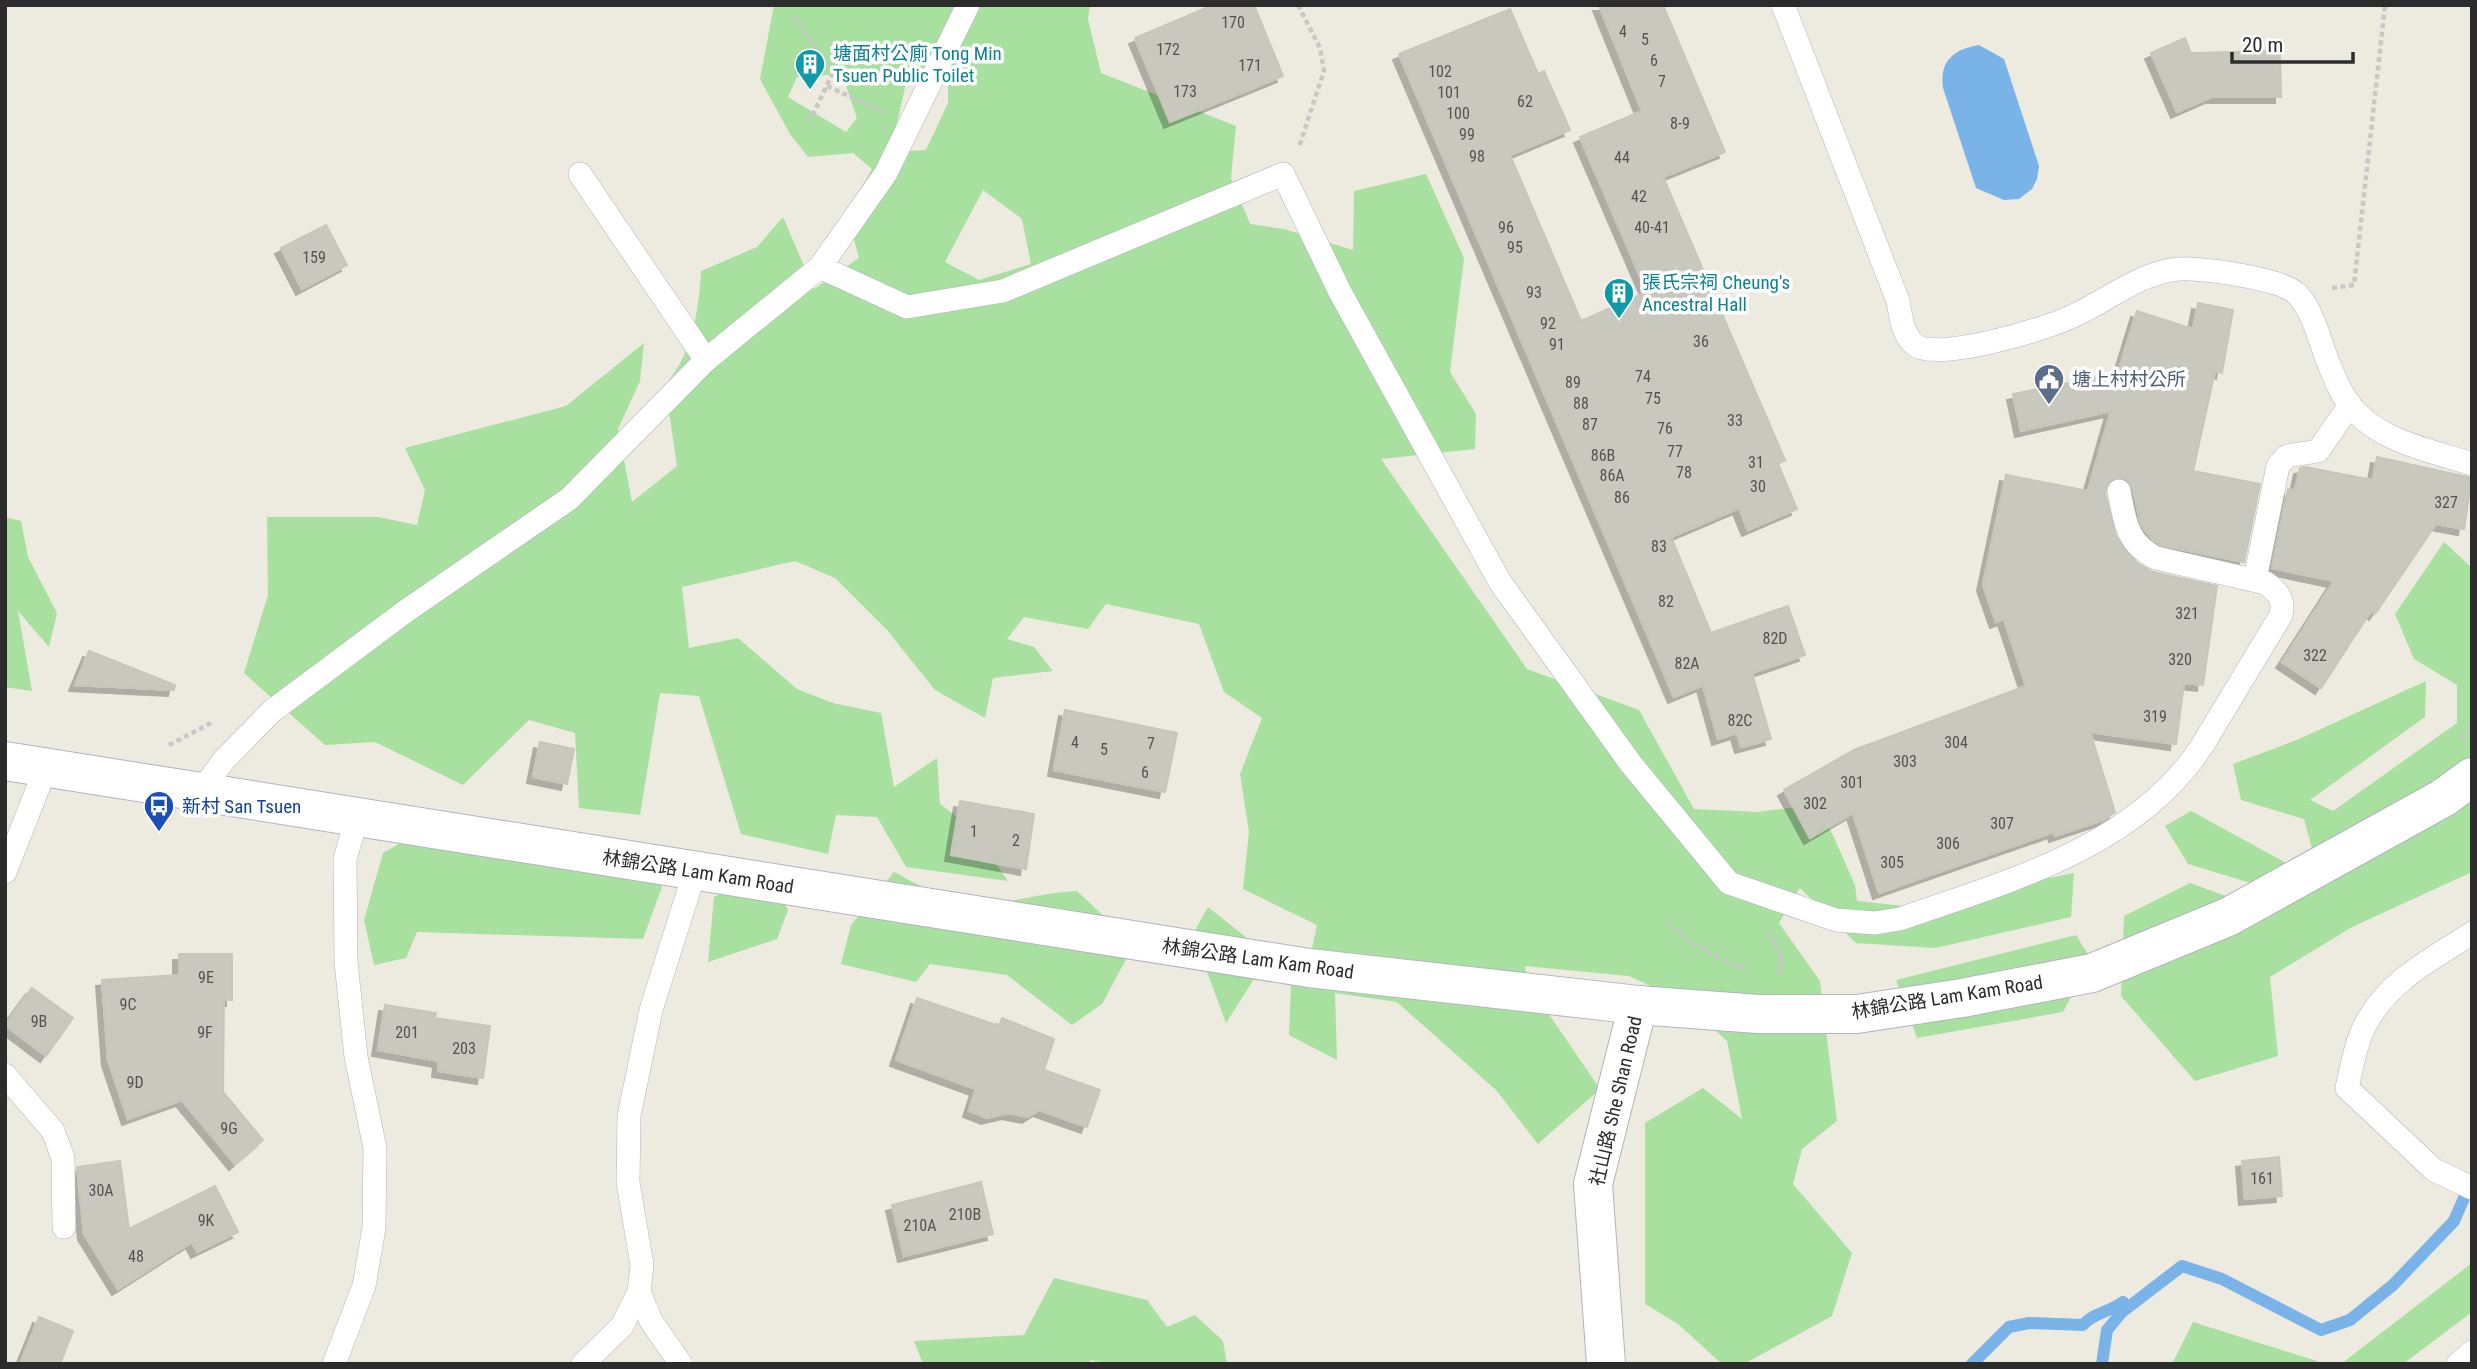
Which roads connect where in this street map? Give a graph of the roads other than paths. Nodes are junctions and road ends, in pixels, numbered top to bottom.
1 (968, 5) edge
2 (1783, 5) edge
3 (580, 174) dead end
4 (821, 267) junction
5 (706, 360) junction
6 (2350, 405) junction
7 (2472, 464) edge
8 (2119, 491) dead end
9 (2255, 579) junction
10 (5, 761) edge
11 (45, 770) junction
12 (2472, 777) edge
13 (200, 793) junction
14 (357, 817) junction
15 (695, 871) junction
16 (5, 872) edge
17 (2472, 933) edge
18 (1638, 1005) junction
19 (5, 1076) edge
20 (2472, 1188) edge
21 (64, 1227) dead end
22 (639, 1292) junction
23 (2472, 1352) edge
24 (334, 1364) edge
25 (583, 1364) edge
26 (681, 1364) edge
27 (1606, 1364) edge
28 (2458, 1364) edge

1 - 4 lane
2 - 6 lane
3 - 5 lane
4 - 5 lane
4 - 9 lane
5 - 13 lane
6 - 7 lane
6 - 9 lane
8 - 9 lane
10 - 11 main road, 林錦公路 Lam Kam Road
11 - 13 main road, 林錦公路 Lam Kam Road
11 - 16 lane
12 - 18 main road, 林錦公路 Lam Kam Road
13 - 14 main road, 林錦公路 Lam Kam Road
14 - 15 main road, 林錦公路 Lam Kam Road
14 - 24 lane
15 - 18 main road, 林錦公路 Lam Kam Road
15 - 22 lane
17 - 20 lane
18 - 27 main road, 社山路 She Shan Road
19 - 21 lane
22 - 25 lane
22 - 26 lane
23 - 28 lane

